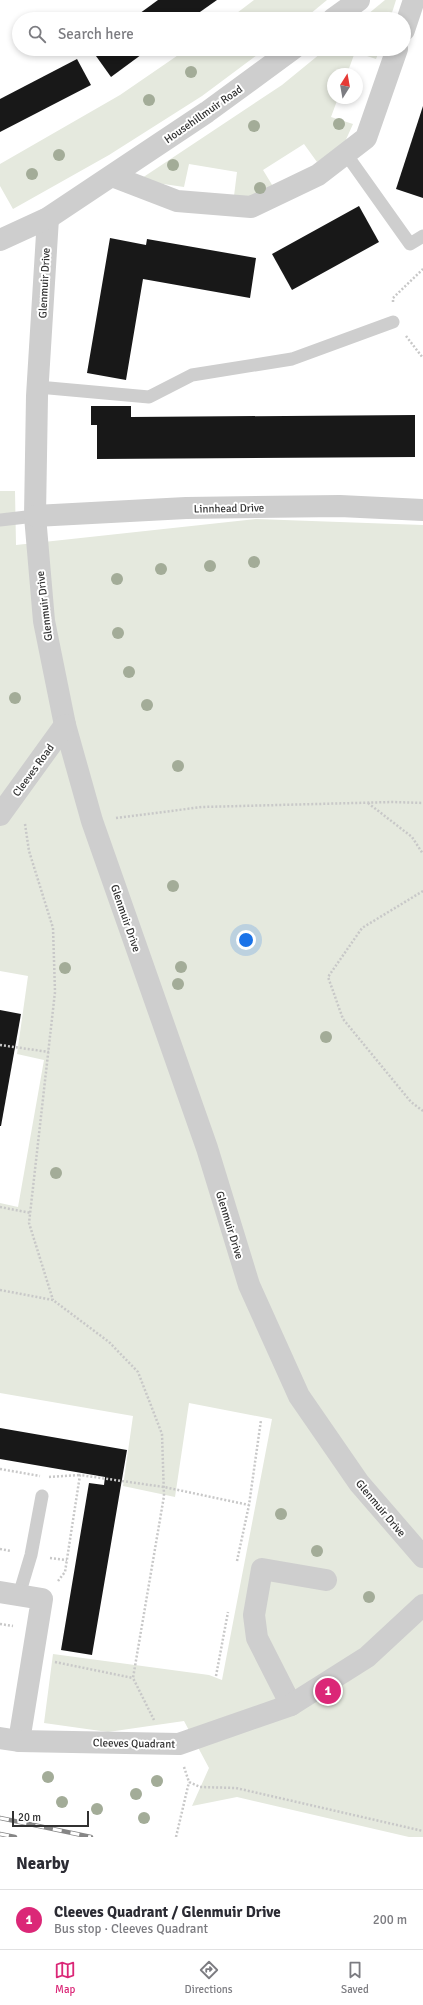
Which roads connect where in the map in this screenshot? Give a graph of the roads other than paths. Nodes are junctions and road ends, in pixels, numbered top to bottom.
1 (359, 0) edge
2 (414, 0) edge
3 (343, 12) edge
4 (410, 12) edge
5 (283, 56) edge
6 (395, 56) edge
7 (346, 154) junction
8 (112, 176) junction
9 (48, 218) junction
10 (423, 236) edge
11 (0, 240) edge
12 (393, 322) road end
13 (38, 387) junction
14 (423, 510) edge
15 (35, 516) junction
16 (0, 520) edge
17 (65, 725) junction
18 (0, 815) edge
19 (42, 1496) dead end
20 (423, 1557) edge
21 (326, 1580) dead end
22 (9, 1594) edge
23 (423, 1605) edge
24 (291, 1704) junction
25 (9, 1740) edge

1 - 3 street
2 - 4 street
5 - 8 street, Househillmuir Road
6 - 7 street
7 - 8 street
7 - 10 lane
8 - 9 street, Househillmuir Road
9 - 11 street, Househillmuir Road
9 - 13 street, Glenmuir Drive
12 - 13 lane
13 - 15 street, Glenmuir Drive
14 - 15 street, Linnhead Drive
15 - 16 lane
15 - 17 street, Glenmuir Drive
17 - 18 street, Cleeves Road
17 - 20 street, Glenmuir Drive
19 - 22 lane
21 - 24 street
22 - 25 street, Cleeves Quadrant
23 - 24 street, Cleeves Quadrant
24 - 25 street, Cleeves Quadrant

